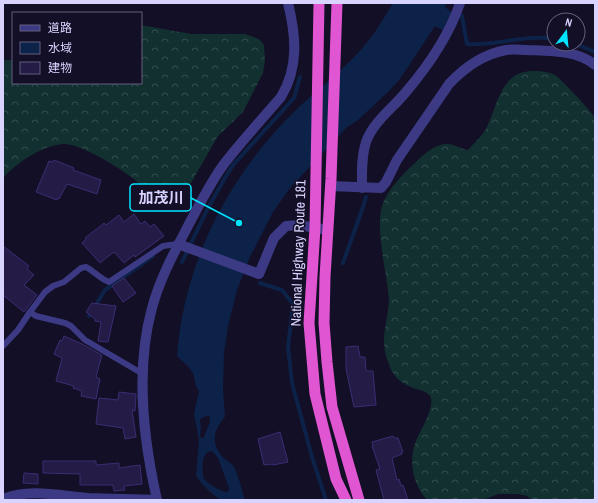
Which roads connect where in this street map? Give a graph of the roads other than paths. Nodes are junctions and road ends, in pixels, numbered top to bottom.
1 (288, 3) edge
2 (319, 3) edge
3 (337, 3) edge
4 (460, 3) edge
5 (595, 64) edge
6 (330, 183) junction
7 (362, 188) junction
8 (315, 228) junction
9 (327, 230) junction
10 (182, 246) junction
11 (30, 312) junction
12 (3, 346) edge
13 (144, 374) junction
14 (3, 499) edge
15 (157, 500) edge
16 (346, 500) edge
17 (359, 500) edge

1 - 10 street
2 - 8 highway, National Highway Route 181
3 - 6 highway, National Highway Route 181
4 - 7 street
5 - 7 street
6 - 7 street
6 - 9 highway, National Highway Route 181
8 - 9 street
8 - 10 street
8 - 16 highway, National Highway Route 181
9 - 17 highway, National Highway Route 181
10 - 11 lane
10 - 13 street
11 - 12 lane
11 - 13 lane
13 - 15 street
14 - 15 street

